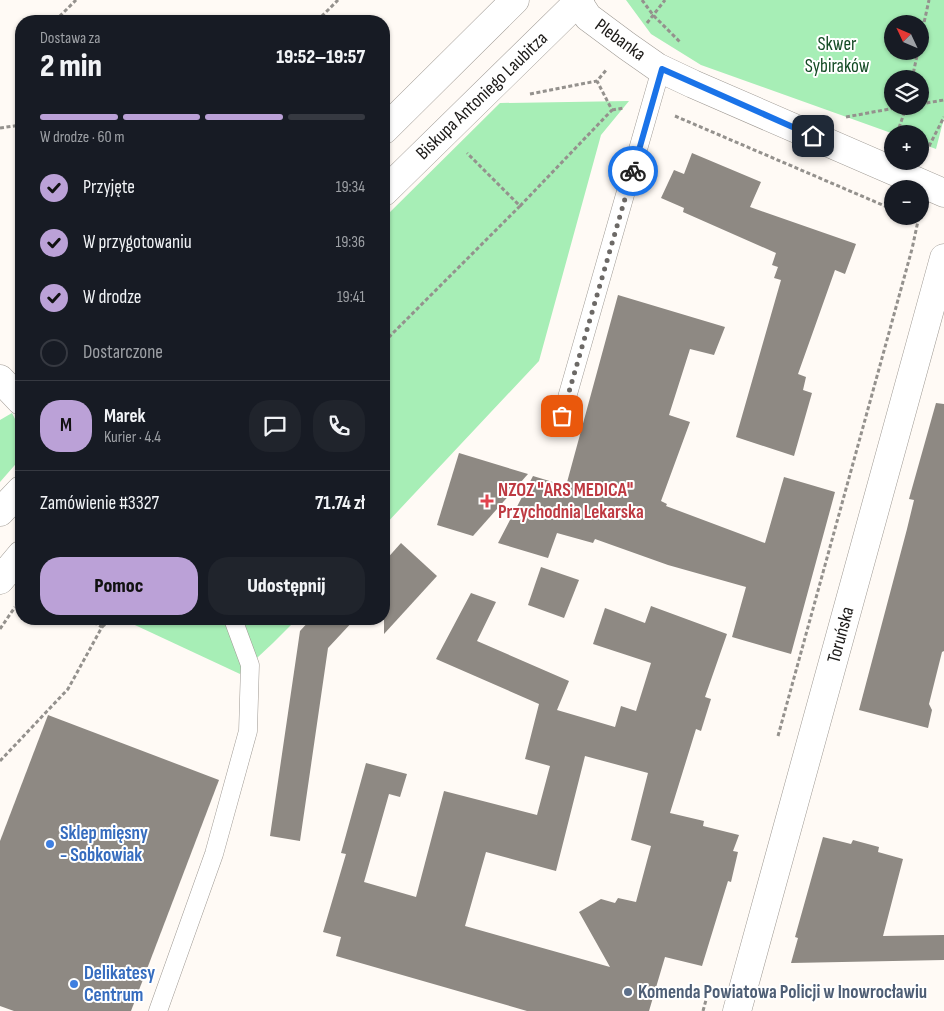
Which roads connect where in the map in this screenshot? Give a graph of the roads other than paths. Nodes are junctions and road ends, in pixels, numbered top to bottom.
1 (515, 0) edge
2 (578, 1) edge
3 (662, 69) junction
4 (390, 124) edge
5 (390, 186) edge
6 (944, 193) edge
7 (944, 258) edge
8 (0, 379) edge
9 (15, 395) edge
10 (562, 416) dead end
11 (15, 496) edge
12 (0, 512) edge
13 (15, 561) edge
14 (0, 580) edge
15 (235, 625) edge
16 (158, 1011) edge
17 (738, 1011) edge

1 - 4 street
2 - 3 street, Plebanka
2 - 5 street, Biskupa Antoniego Laubitza
3 - 6 street, Plebanka
3 - 10 lane
7 - 17 street, Toruńska
8 - 9 street
11 - 12 street
13 - 14 street
15 - 16 lane

